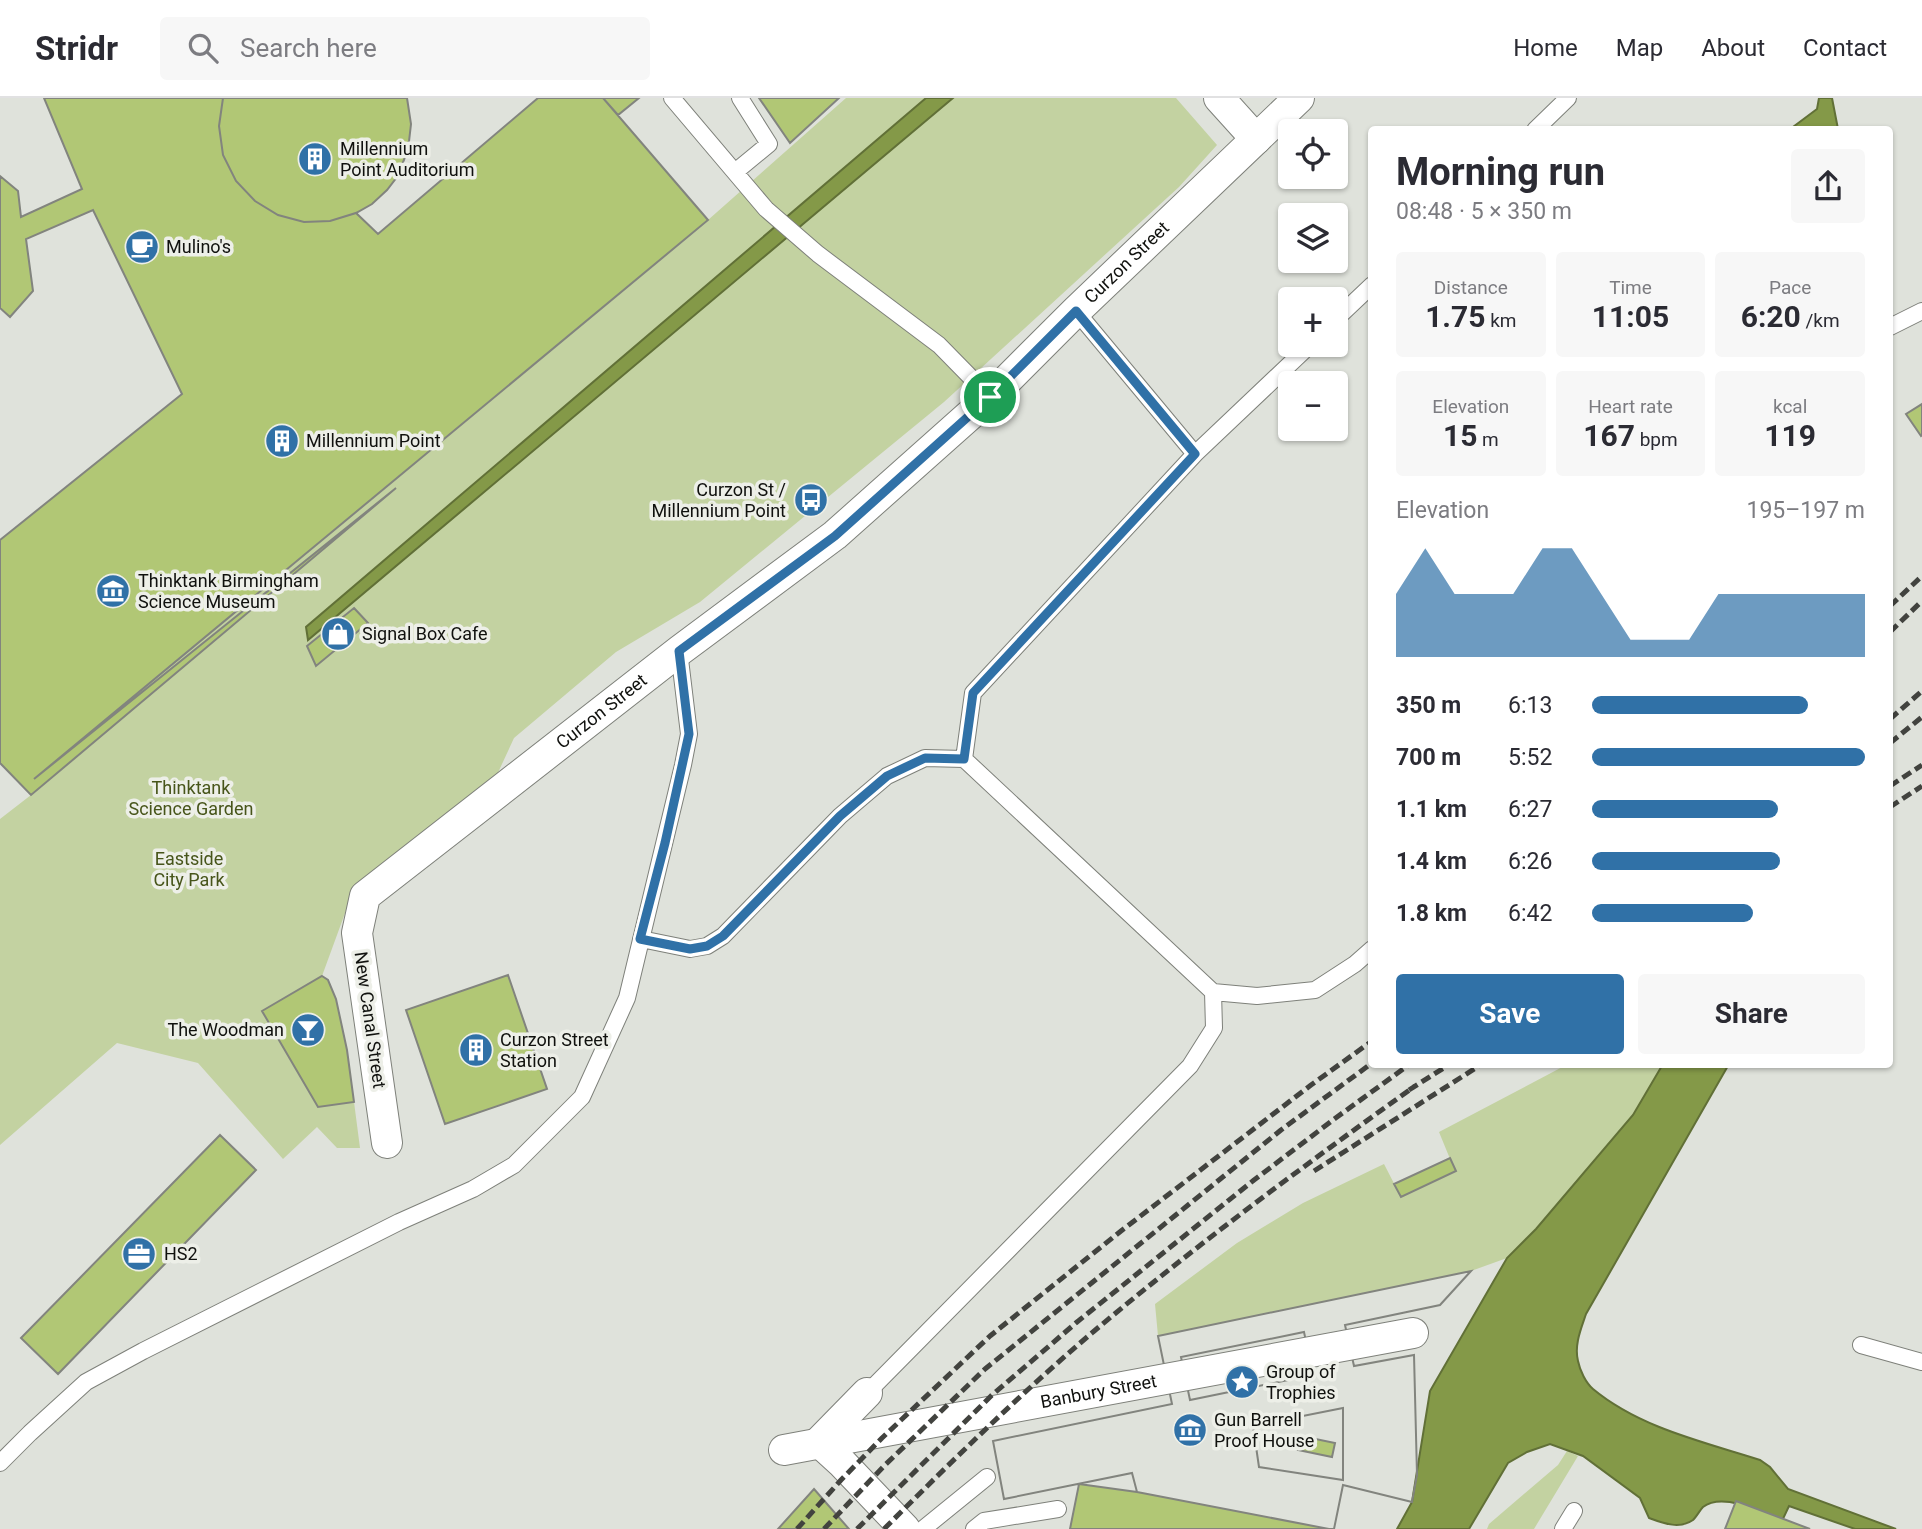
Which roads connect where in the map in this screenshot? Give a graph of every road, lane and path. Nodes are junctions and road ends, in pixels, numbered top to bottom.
1 (672, 98) edge
2 (740, 98) edge
3 (1219, 98) edge
4 (1299, 98) edge
5 (1568, 98) edge
6 (1539, 126) edge
7 (1256, 138) junction
8 (735, 172) junction
9 (1368, 289) edge
10 (1348, 308) edge
11 (1076, 311) junction
12 (1922, 312) edge
13 (1893, 326) edge
14 (1297, 357) edge
15 (990, 397) junction
16 (1195, 454) junction
17 (679, 651) junction
18 (964, 759) junction
19 (365, 897) joint
20 (640, 939) junction
21 (1368, 953) edge
22 (1213, 992) junction
23 (387, 1143) dead end
24 (1413, 1333) dead end
25 (1861, 1345) dead end
26 (1922, 1362) edge
27 (867, 1393) joint
28 (819, 1442) junction
29 (784, 1450) dead end
30 (0, 1463) edge
31 (987, 1477) dead end
32 (1058, 1510) dead end
33 (1574, 1511) dead end
34 (905, 1529) edge
35 (923, 1529) edge
36 (974, 1529) edge
37 (1563, 1529) edge

1 - 8 lane
2 - 8 lane
3 - 7 street
4 - 7 street, Curzon Street
5 - 6 lane
7 - 11 street, Curzon Street
8 - 15 lane
9 - 10 lane
11 - 15 street, Curzon Street
11 - 16 lane
12 - 13 lane
14 - 16 lane
15 - 17 street, Curzon Street
16 - 18 lane
17 - 19 street, Curzon Street
17 - 20 lane
18 - 20 lane
18 - 22 lane
19 - 23 street, New Canal Street
20 - 30 lane
21 - 22 lane
22 - 27 lane
24 - 28 street, Banbury Street
25 - 26 lane
27 - 28 street
28 - 29 street, Banbury Street
28 - 34 street
31 - 35 lane
32 - 36 lane
33 - 37 lane

